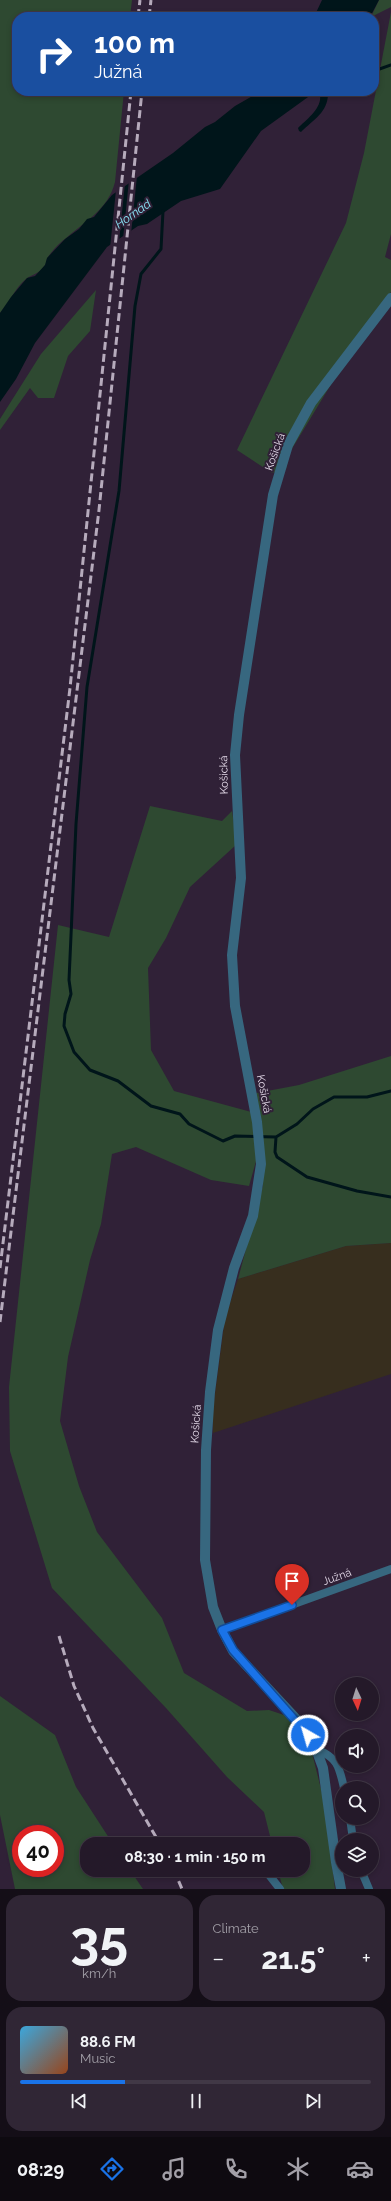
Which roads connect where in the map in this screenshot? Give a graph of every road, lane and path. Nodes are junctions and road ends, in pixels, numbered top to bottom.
1 (391, 298) edge
2 (391, 1569) edge
3 (222, 1630) junction
4 (316, 1749) junction
5 (342, 1781) edge
6 (271, 1877) edge
7 (364, 1877) edge
8 (280, 1889) edge
9 (341, 1889) edge
10 (369, 1889) edge

1 - 3 street, Košická
2 - 3 street, Južná
3 - 4 street, Košická
4 - 5 street
4 - 9 street, Košická
6 - 8 street
7 - 10 street

